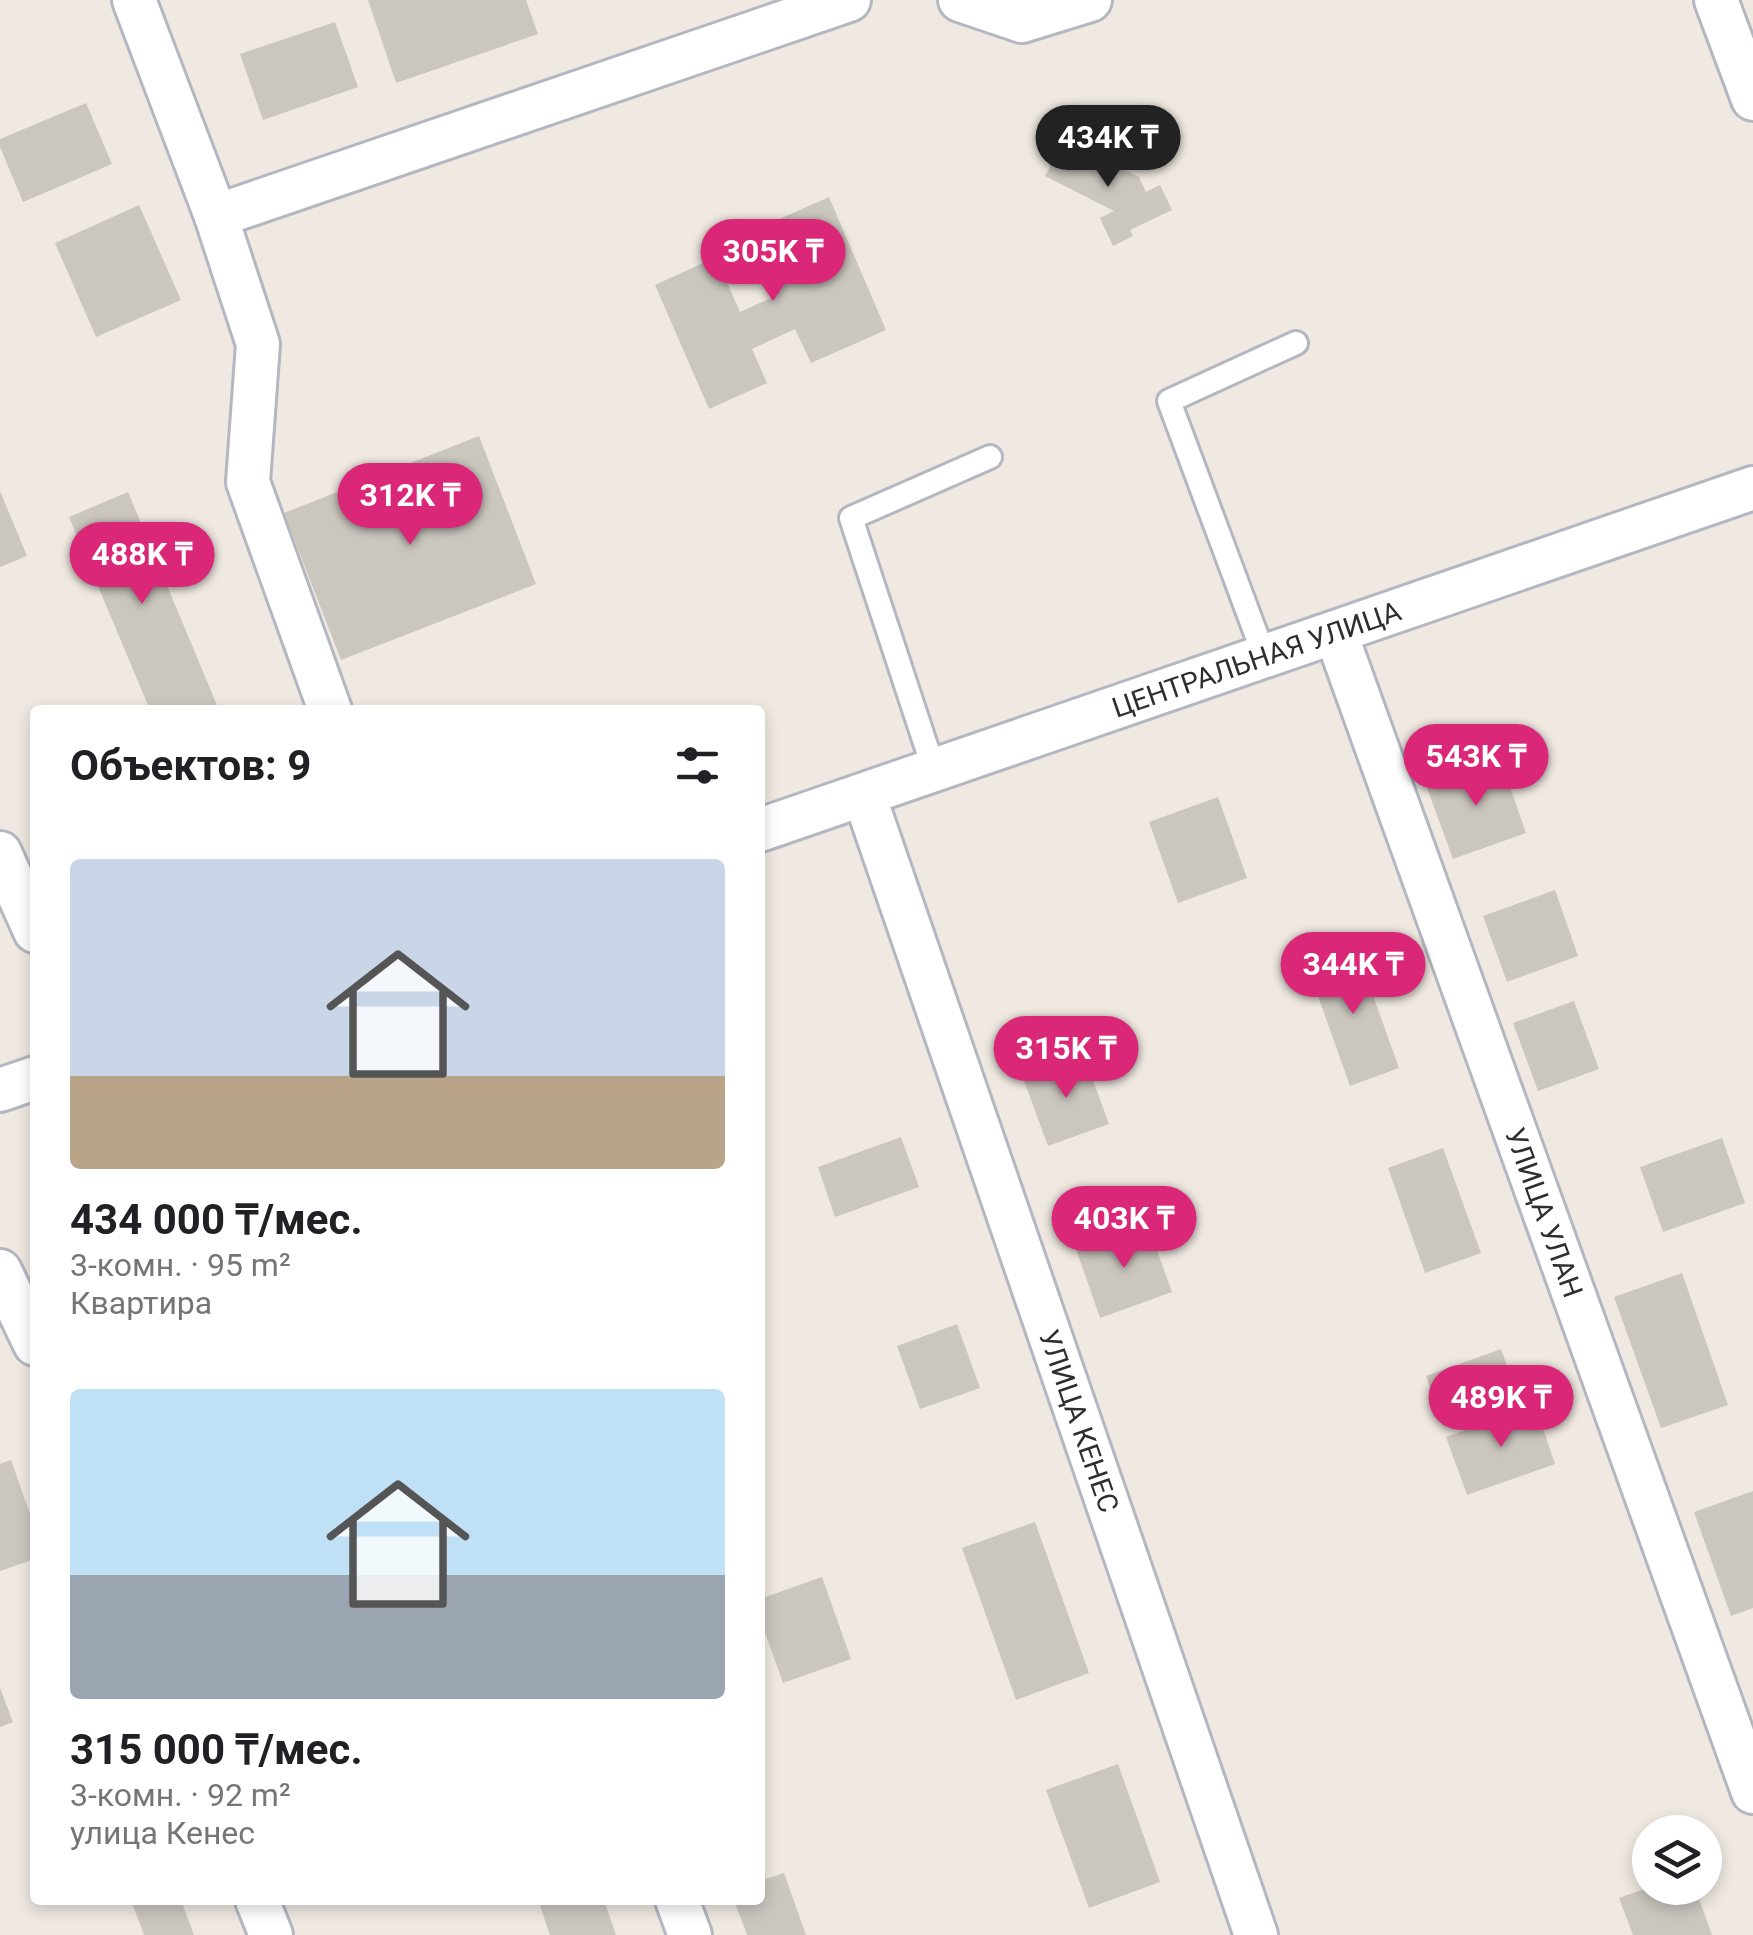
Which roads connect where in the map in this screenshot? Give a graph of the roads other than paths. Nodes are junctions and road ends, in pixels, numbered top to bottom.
1 (134, 0) edge
2 (850, 0) edge
3 (960, 0) edge
4 (1090, 0) edge
5 (1716, 0) edge
6 (1753, 99) edge
7 (216, 216) junction
8 (1296, 344) dead end
9 (990, 458) dead end
10 (1753, 488) edge
11 (1336, 634) junction
12 (1266, 658) junction
13 (328, 705) edge
14 (934, 770) junction
15 (864, 795) junction
16 (765, 828) edge
17 (0, 853) edge
18 (30, 920) edge
19 (30, 1080) edge
20 (0, 1090) edge
21 (0, 1271) edge
22 (30, 1334) edge
23 (1753, 1792) edge
24 (260, 1905) edge
25 (679, 1905) edge
26 (271, 1935) edge
27 (690, 1935) edge
28 (1256, 1935) edge

1 - 7 street
2 - 7 street
3 - 4 street
5 - 6 street
7 - 13 street
8 - 12 lane
9 - 14 lane
10 - 11 street, ЦЕНТРАЛЬНАЯ УЛИЦА
11 - 12 street, ЦЕНТРАЛЬНАЯ УЛИЦА
11 - 23 street, УЛИЦА УЛАН
12 - 14 street, ЦЕНТРАЛЬНАЯ УЛИЦА
14 - 15 street, ЦЕНТРАЛЬНАЯ УЛИЦА
15 - 16 street, ЦЕНТРАЛЬНАЯ УЛИЦА
15 - 28 street, УЛИЦА КЕНЕС
17 - 18 street
19 - 20 street
21 - 22 street
24 - 26 street
25 - 27 street

